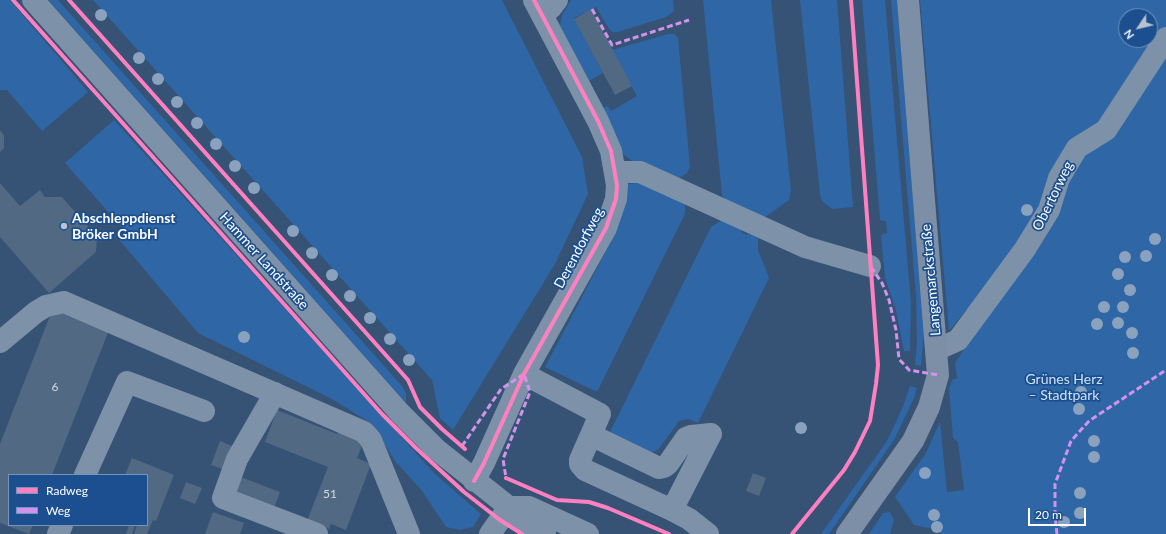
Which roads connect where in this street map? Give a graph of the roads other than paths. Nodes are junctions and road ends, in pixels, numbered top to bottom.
1 (33, 0) edge
2 (908, 0) edge
3 (544, 4) edge
4 (1166, 38) edge
5 (616, 172) junction
6 (870, 266) dead end
7 (0, 342) edge
8 (936, 350) junction
9 (524, 374) junction
10 (275, 393) junction
11 (204, 411) dead end
12 (591, 435) junction
13 (85, 474) edge
14 (474, 481) junction
15 (509, 507) junction
16 (672, 510) junction
17 (317, 534) edge
18 (409, 534) edge
19 (490, 534) edge
20 (546, 534) edge
21 (588, 534) edge
22 (708, 534) edge
23 (847, 534) edge

1 - 14 street, Hammer Landstraße
2 - 8 main road, Langemarckstraße
3 - 5 street, Derendorfweg
4 - 8 street, Obertorweg
5 - 6 street
5 - 9 street, Derendorfweg
7 - 10 street
8 - 23 main road, Langemarckstraße
9 - 12 street
9 - 14 street, Derendorfweg
10 - 17 street
10 - 18 street
11 - 13 street
12 - 16 street
12 - 16 street
14 - 15 street, Hammer Landstraße
15 - 19 street
15 - 20 street, Hammer Landstraße
15 - 21 street
16 - 22 street

